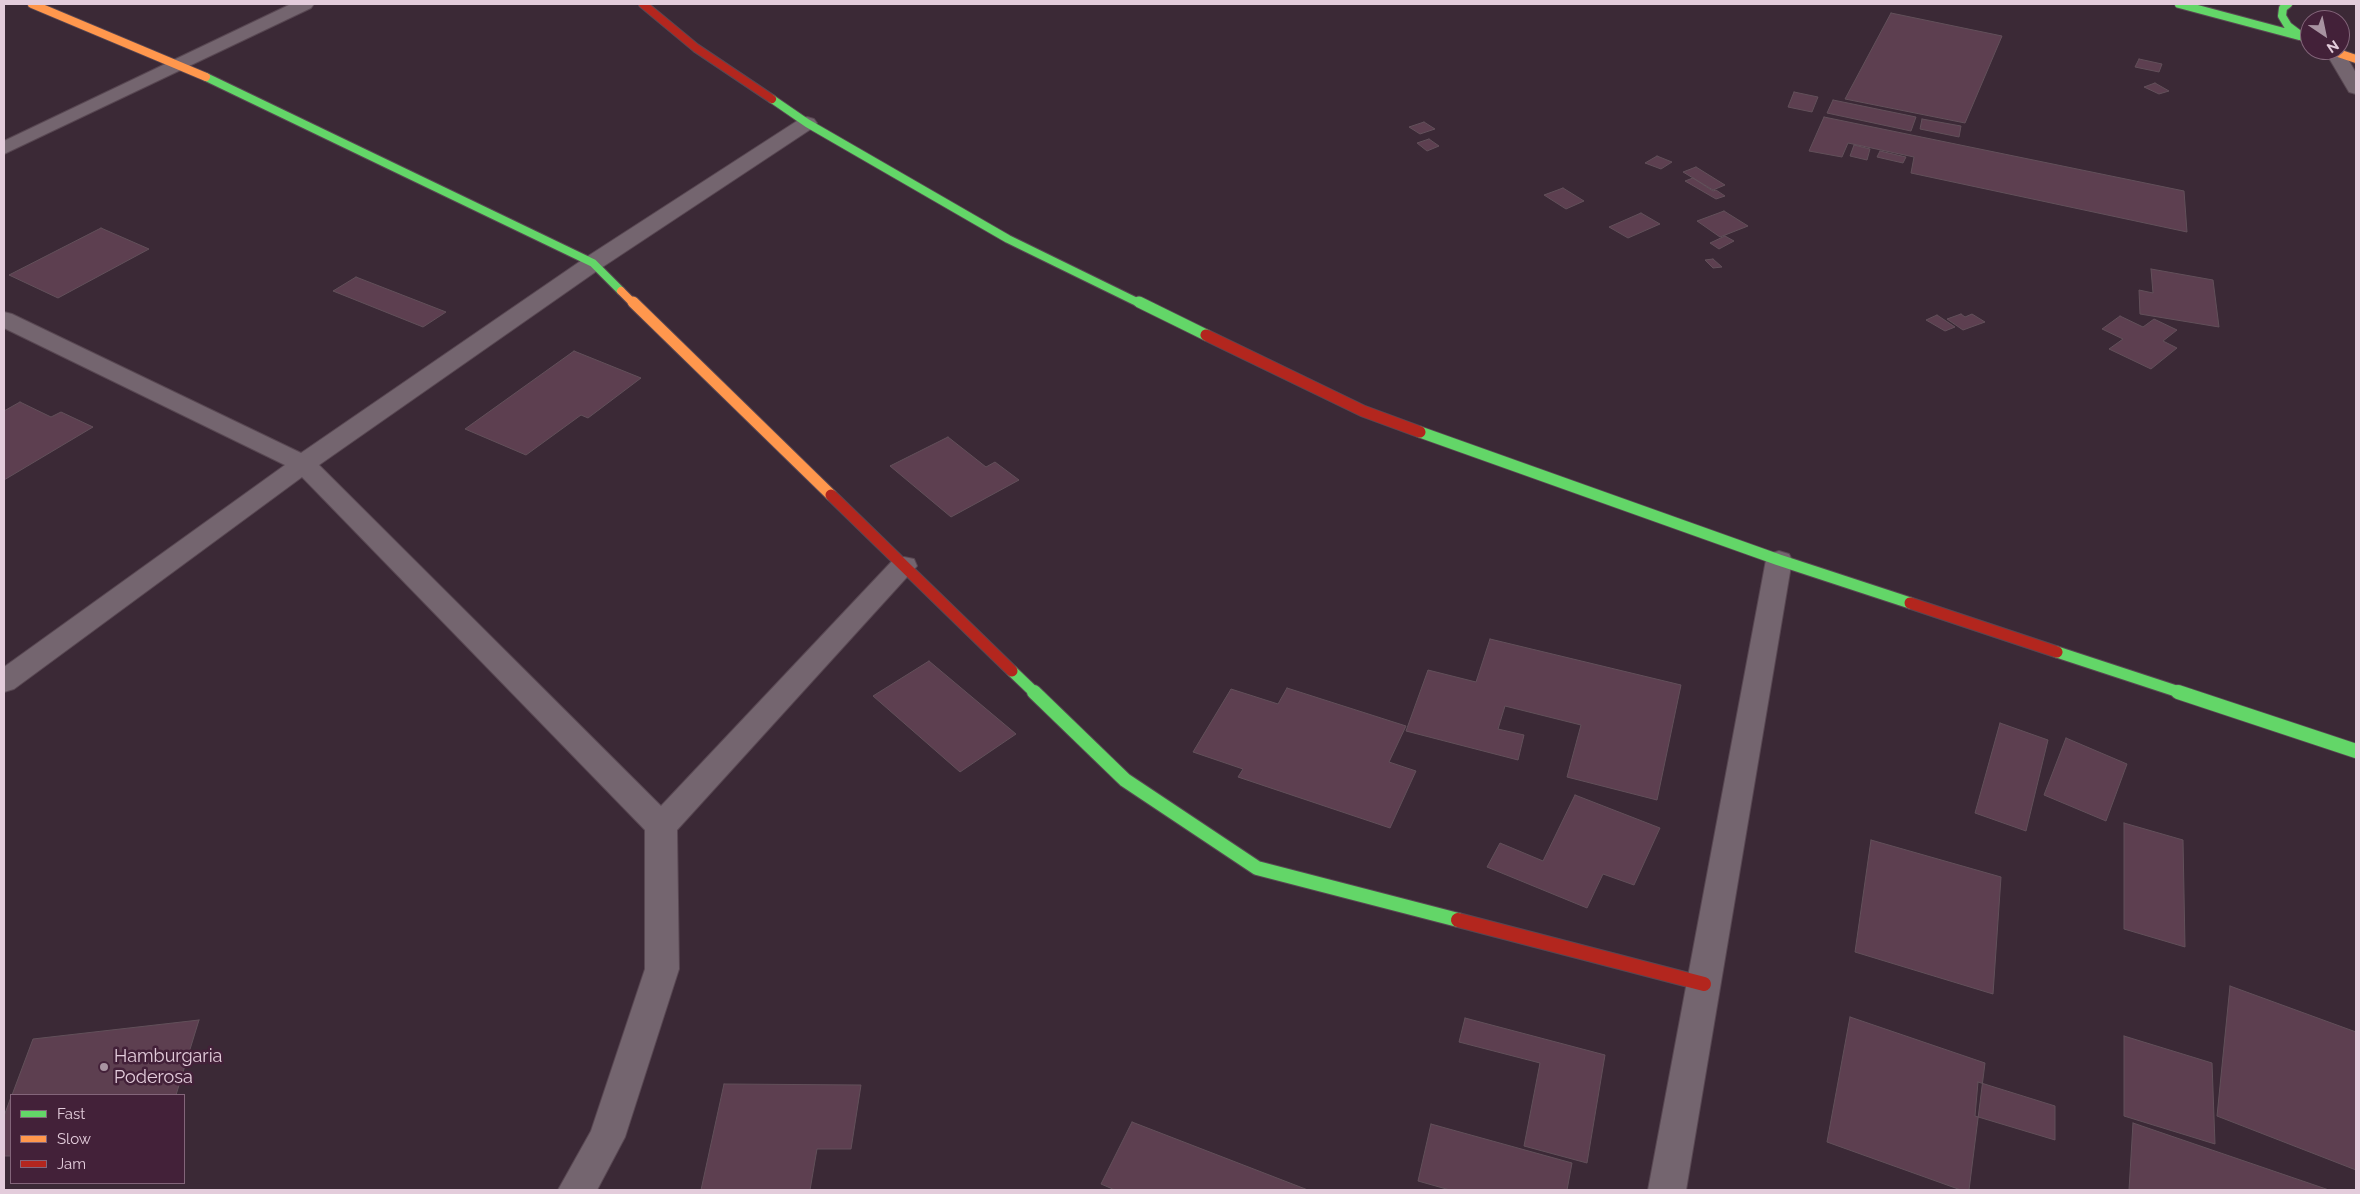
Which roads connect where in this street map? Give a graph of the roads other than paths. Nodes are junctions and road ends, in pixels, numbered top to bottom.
1 (32, 4) edge
2 (306, 4) edge
3 (643, 4) edge
4 (2179, 4) edge
5 (2288, 4) edge
6 (2300, 34) edge
7 (2300, 37) edge
8 (2338, 60) edge
9 (179, 64) junction
10 (2356, 88) edge
11 (807, 123) junction
12 (4, 148) edge
13 (594, 263) junction
14 (4, 319) edge
15 (303, 464) junction
16 (1779, 560) junction
17 (904, 566) junction
18 (4, 682) edge
19 (2356, 751) edge
20 (661, 826) junction
21 (1704, 984) junction
22 (577, 1190) edge
23 (1667, 1190) edge

1 - 9 street
2 - 9 street
3 - 11 street
4 - 7 street
5 - 6 street
8 - 10 street
9 - 12 street
9 - 13 street
11 - 13 street
11 - 16 street
13 - 15 street
13 - 17 street
14 - 15 street
15 - 18 street
15 - 20 street
16 - 19 street
16 - 21 street
17 - 20 street
17 - 21 street
20 - 22 street
21 - 23 street

